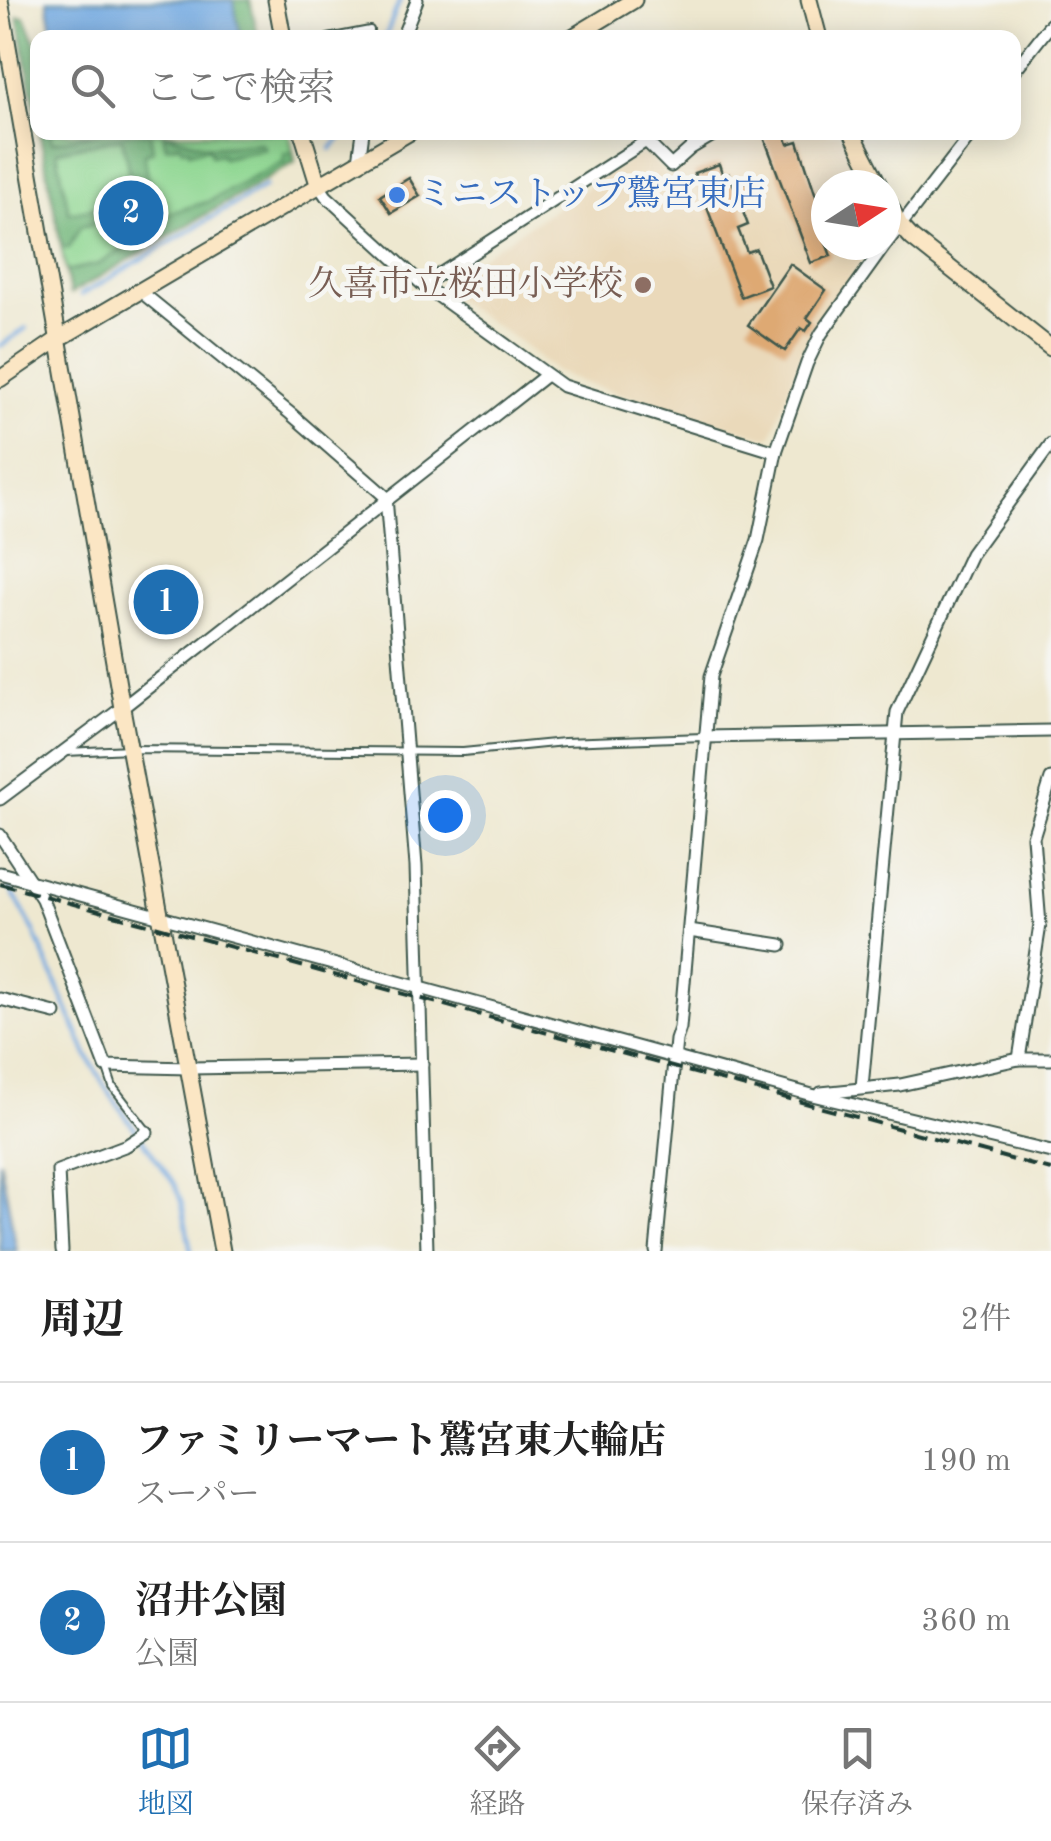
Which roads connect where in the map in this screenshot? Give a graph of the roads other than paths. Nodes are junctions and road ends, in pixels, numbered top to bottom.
1 (276, 0) edge
2 (417, 0) edge
3 (634, 0) edge
4 (809, 0) edge
5 (1, 9) edge
6 (1051, 24) edge
7 (282, 30) edge
8 (405, 30) edge
9 (584, 30) edge
10 (818, 30) edge
11 (1021, 62) edge
12 (304, 140) edge
13 (362, 140) edge
14 (396, 140) edge
15 (646, 140) edge
16 (646, 140) edge
17 (704, 140) edge
18 (856, 140) edge
19 (967, 140) edge
20 (359, 161) junction
21 (871, 170) edge
22 (318, 184) junction
23 (901, 225) edge
24 (901, 227) edge
25 (875, 260) edge
26 (423, 285) junction
27 (140, 291) junction
28 (60, 338) junction
29 (1051, 348) edge
30 (544, 376) junction
31 (0, 379) edge
32 (1051, 444) edge
33 (776, 452) junction
34 (386, 497) junction
35 (122, 708) junction
36 (1051, 730) edge
37 (896, 734) junction
38 (704, 736) junction
39 (130, 749) junction
40 (408, 751) junction
41 (60, 752) junction
42 (1051, 779) edge
43 (0, 799) edge
44 (0, 835) edge
45 (0, 873) edge
46 (29, 882) junction
47 (160, 914) junction
48 (689, 930) junction
49 (781, 945) dead end
50 (421, 988) junction
51 (0, 999) edge
52 (55, 1013) dead end
53 (674, 1055) junction
54 (1019, 1059) junction
55 (1051, 1059) edge
56 (422, 1064) junction
57 (106, 1066) junction
58 (189, 1068) junction
59 (862, 1087) junction
60 (812, 1095) junction
61 (147, 1132) joint
62 (1051, 1152) edge
63 (62, 1251) edge
64 (222, 1251) edge
65 (427, 1251) edge
66 (656, 1251) edge

1 - 7 street
2 - 8 street
3 - 9 street
4 - 10 street
5 - 28 street
6 - 11 street
12 - 22 street
13 - 20 street
14 - 20 street
15 - 17 street
16 - 26 street
18 - 21 street
19 - 23 street
20 - 22 street
22 - 26 street
22 - 27 street
24 - 29 street
25 - 33 street
26 - 30 street
27 - 28 street
27 - 34 street
28 - 31 street
28 - 35 street
30 - 33 street
30 - 34 street
32 - 37 street
33 - 38 street
34 - 35 street
34 - 40 street
35 - 39 street
35 - 41 street
36 - 37 street
37 - 38 street
37 - 59 street
38 - 40 lane
38 - 48 street
39 - 40 lane
39 - 41 lane
39 - 47 street
40 - 50 street
41 - 43 street
42 - 54 street
44 - 46 street
45 - 46 street
46 - 47 street
46 - 57 street
47 - 50 street
47 - 58 street
48 - 49 street
48 - 53 street
50 - 53 street
50 - 56 street
51 - 52 street
53 - 60 street
53 - 66 street
54 - 55 street
54 - 59 street
56 - 58 street
56 - 65 street
57 - 58 street
57 - 61 lane
58 - 64 street
59 - 60 street
60 - 62 street
61 - 63 street

